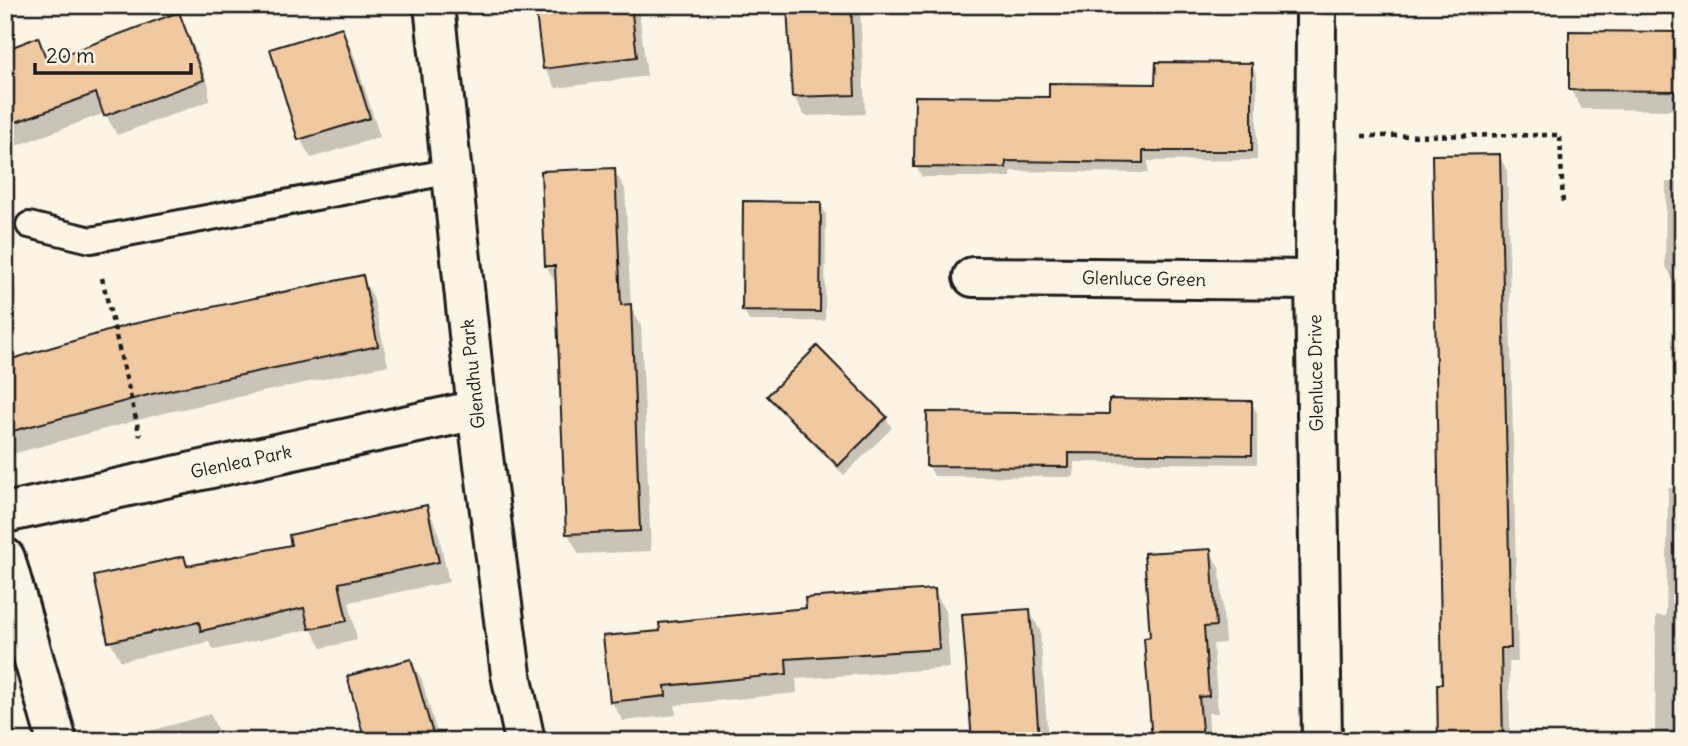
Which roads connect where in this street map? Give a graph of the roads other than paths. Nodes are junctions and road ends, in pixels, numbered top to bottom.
1 (434, 5) edge
2 (1316, 5) edge
3 (452, 171) junction
4 (29, 225) dead end
5 (973, 277) dead end
6 (1315, 281) junction
7 (477, 410) junction
8 (5, 513) edge
9 (5, 558) edge
10 (57, 741) edge
11 (525, 741) edge
12 (1322, 741) edge

1 - 3 street, Glendhu Park
2 - 6 street, Glenluce Drive
3 - 4 lane
3 - 7 street, Glendhu Park
5 - 6 street, Glenluce Green
6 - 12 street, Glenluce Drive
7 - 8 street, Glenlea Park
7 - 11 street, Glendhu Park
9 - 10 street

